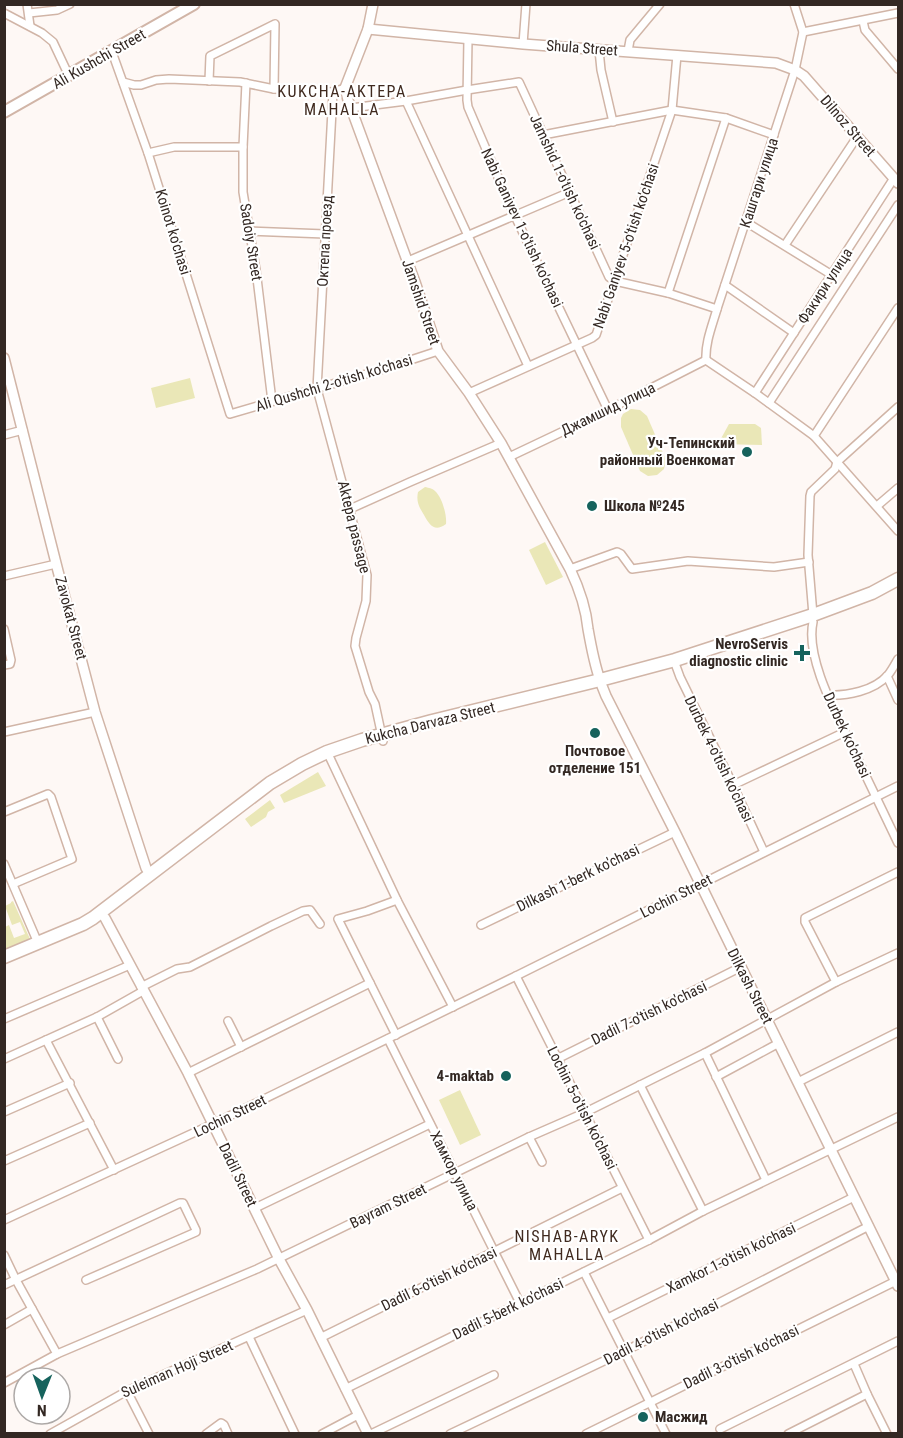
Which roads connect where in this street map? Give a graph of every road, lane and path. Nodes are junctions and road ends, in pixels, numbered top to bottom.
1 (70, 4) edge
2 (373, 4) edge
3 (526, 4) edge
4 (660, 4) edge
5 (794, 4) edge
6 (191, 5) edge
7 (28, 9) edge
8 (4, 13) edge
9 (898, 13) edge
10 (863, 21) junction
11 (30, 26) junction
12 (368, 29) junction
13 (803, 32) junction
14 (468, 39) junction
15 (524, 44) junction
16 (599, 50) junction
17 (628, 51) junction
18 (112, 52) junction
19 (677, 55) junction
20 (898, 69) edge
21 (795, 70) junction
22 (69, 76) junction
23 (209, 81) junction
24 (123, 82) junction
25 (246, 82) junction
26 (345, 88) junction
27 (274, 89) junction
28 (467, 90) junction
29 (333, 92) junction
30 (406, 101) junction
31 (351, 108) junction
32 (672, 110) junction
33 (4, 112) edge
34 (726, 118) junction
35 (613, 122) junction
36 (543, 135) junction
37 (774, 135) junction
38 (857, 137) junction
39 (243, 147) junction
40 (148, 153) junction
41 (896, 181) edge
42 (570, 192) junction
43 (898, 205) edge
44 (514, 215) junction
45 (746, 222) junction
46 (249, 231) junction
47 (325, 234) junction
48 (467, 235) junction
49 (785, 244) junction
50 (408, 261) junction
51 (832, 275) junction
52 (615, 281) junction
53 (725, 285) junction
54 (668, 293) junction
55 (898, 308) edge
56 (717, 309) junction
57 (794, 333) junction
58 (577, 344) junction
59 (438, 351) junction
60 (4, 358) edge
61 (706, 360) junction
62 (528, 366) junction
63 (317, 389) junction
64 (469, 393) junction
65 (755, 393) junction
66 (272, 401) junction
67 (769, 404) junction
68 (898, 407) edge
69 (608, 410) junction
70 (230, 414) joint
71 (23, 430) junction
72 (4, 435) edge
73 (814, 436) junction
74 (501, 443) junction
75 (509, 457) junction
76 (837, 462) junction
77 (898, 488) edge
78 (877, 506) junction
79 (350, 509) junction
80 (898, 531) edge
81 (809, 562) junction
82 (56, 564) junction
83 (570, 569) junction
84 (4, 576) edge
85 (898, 579) edge
86 (898, 587) edge
87 (813, 619) junction
88 (4, 629) edge
89 (898, 659) edge
90 (675, 663) junction
91 (4, 665) edge
92 (896, 669) edge
93 (887, 676) junction
94 (601, 683) junction
95 (827, 695) junction
96 (898, 700) edge
97 (95, 712) junction
98 (4, 732) edge
99 (845, 732) junction
100 (382, 738) junction
101 (329, 755) junction
102 (733, 785) junction
103 (898, 786) edge
104 (876, 797) junction
105 (4, 812) edge
106 (675, 832) junction
107 (898, 843) edge
108 (764, 852) junction
109 (4, 864) edge
110 (898, 872) edge
111 (152, 877) junction
112 (13, 884) junction
113 (700, 884) junction
114 (397, 900) junction
115 (104, 915) junction
116 (320, 924) dead end
117 (481, 925) dead end
118 (39, 946) junction
119 (898, 953) edge
120 (4, 957) edge
121 (4, 963) edge
122 (130, 965) junction
123 (741, 967) junction
124 (516, 976) junction
125 (836, 982) junction
126 (370, 983) junction
127 (142, 989) junction
128 (453, 1007) junction
129 (97, 1017) junction
130 (4, 1019) edge
131 (767, 1019) junction
132 (228, 1021) dead end
133 (898, 1032) edge
134 (396, 1035) junction
135 (388, 1039) junction
136 (46, 1040) junction
137 (779, 1043) junction
138 (241, 1047) junction
139 (705, 1053) junction
140 (4, 1059) edge
141 (118, 1059) dead end
142 (557, 1059) junction
143 (188, 1073) junction
144 (716, 1077) junction
145 (798, 1082) junction
146 (70, 1083) junction
147 (639, 1085) junction
148 (4, 1112) edge
149 (584, 1113) junction
150 (898, 1117) edge
151 (90, 1123) junction
152 (213, 1124) junction
153 (430, 1124) junction
154 (529, 1137) junction
155 (832, 1150) junction
156 (4, 1161) edge
157 (542, 1162) dead end
158 (114, 1170) junction
159 (456, 1174) junction
160 (766, 1180) junction
161 (622, 1188) junction
162 (854, 1197) junction
163 (255, 1208) junction
164 (703, 1210) junction
165 (4, 1220) edge
166 (869, 1226) junction
167 (649, 1240) junction
168 (494, 1251) junction
169 (4, 1255) edge
170 (279, 1259) junction
171 (584, 1272) junction
172 (16, 1280) junction
173 (86, 1280) dead end
174 (897, 1283) edge
175 (4, 1285) edge
176 (520, 1303) junction
177 (32, 1309) junction
178 (307, 1310) junction
179 (608, 1318) junction
180 (4, 1325) edge
181 (249, 1337) junction
182 (320, 1338) junction
183 (898, 1341) edge
184 (625, 1351) junction
185 (57, 1354) junction
186 (854, 1364) junction
187 (494, 1375) dead end
188 (4, 1383) edge
189 (345, 1389) junction
190 (127, 1391) junction
191 (867, 1394) junction
192 (650, 1402) junction
193 (358, 1415) junction
194 (720, 1430) dead end
195 (50, 1434) edge
196 (149, 1434) edge
197 (206, 1434) edge
198 (228, 1434) edge
199 (295, 1434) edge
200 (322, 1434) edge
201 (369, 1434) edge
202 (450, 1434) edge
203 (586, 1434) edge
204 (666, 1434) edge
205 (788, 1434) edge
206 (887, 1434) edge

1 - 7 street
2 - 12 street
3 - 15 street
4 - 17 street
5 - 13 street, Кашгари улица
6 - 18 main road, Ali Kushchi Street
7 - 11 street
8 - 11 street
9 - 10 street
10 - 13 street
10 - 20 street
11 - 22 street
12 - 14 street, Shula Street
12 - 26 street
13 - 21 street, Кашгари улица
14 - 15 street, Shula Street
14 - 28 street, Nabi Ganiyev 1-o'tish ko'chasi
15 - 16 street, Shula Street
16 - 17 street, Shula Street
16 - 35 street
17 - 19 street, Shula Street
18 - 22 main road, Ali Kushchi Street
18 - 24 street, Koinot ko'chasi
19 - 21 street, Shula Street
19 - 32 street, Nabi Ganiyev 5-o'tish ko'chasi
21 - 37 street, Кашгари улица
21 - 38 street, Dilnoz Street
22 - 33 main road, Ali Kushchi Street
23 - 24 street
23 - 25 street
23 - 27 street
24 - 40 street, Koinot ko'chasi
25 - 27 street
25 - 39 street, Sadoiy Street
26 - 29 street
26 - 31 street, Jamshid Street
27 - 29 street
28 - 30 street
28 - 36 street, Jamshid 1-o'tish ko'chasi
28 - 44 street, Nabi Ganiyev 1-o'tish ko'chasi
29 - 47 street, Октепа проезд
30 - 31 street
30 - 48 street
31 - 50 street, Jamshid Street
32 - 34 street
32 - 35 street
32 - 52 street, Nabi Ganiyev 5-o'tish ko'chasi
34 - 37 street
34 - 54 street
35 - 36 street
36 - 42 street, Jamshid 1-o'tish ko'chasi
37 - 45 street, Кашгари улица
38 - 41 street, Dilnoz Street
38 - 49 street
39 - 40 street
39 - 46 street, Sadoiy Street
40 - 70 street, Koinot ko'chasi
41 - 51 street, Факири улица
42 - 44 street
42 - 52 street, Jamshid 1-o'tish ko'chasi
43 - 67 street, Факири улица
44 - 48 street
44 - 58 street, Nabi Ganiyev 1-o'tish ko'chasi
45 - 49 street
45 - 53 street, Кашгари улица
46 - 47 street
46 - 66 street, Sadoiy Street
47 - 63 street, Октепа проезд
48 - 50 street
48 - 62 street
49 - 51 street
50 - 59 street, Jamshid Street
51 - 57 street, Факири улица
52 - 54 street
52 - 58 street, Nabi Ganiyev 5-o'tish ko'chasi
53 - 56 street, Кашгари улица
53 - 57 street
54 - 56 street
55 - 73 street
56 - 61 street, Кашгари улица
57 - 65 street, Факири улица
58 - 62 street, Nabi Ganiyev 5-o'tish ko'chasi
58 - 69 street, Nabi Ganiyev 1-o'tish ko'chasi
59 - 63 street, Ali Qushchi 2-o'tish ko'chasi
59 - 64 street, Jamshid Street
60 - 71 street, Zavokat Street
61 - 65 street
61 - 69 street, Джамшид улица
62 - 64 street, Nabi Ganiyev 5-o'tish ko'chasi
63 - 66 street, Ali Qushchi 2-o'tish ko'chasi
63 - 79 street, Aktepa passage
64 - 74 street, Jamshid Street
65 - 67 street
66 - 70 street, Ali Qushchi 2-o'tish ko'chasi
67 - 73 street
68 - 76 street, Durbek ko'chasi
69 - 75 street, Джамшид улица
71 - 72 street
71 - 82 street, Zavokat Street
73 - 76 street
74 - 75 street, Jamshid Street
74 - 79 street
75 - 83 street, Jamshid Street
76 - 78 street
76 - 81 street, Durbek ko'chasi
77 - 78 street
78 - 80 street
79 - 100 street, Aktepa passage
81 - 83 street
81 - 87 street, Durbek ko'chasi
82 - 84 street
82 - 97 street, Zavokat Street
83 - 94 street, Jamshid Street
85 - 87 main road, Kukcha Darvaza Street
86 - 87 main road, Kukcha Darvaza Street
87 - 90 main road, Kukcha Darvaza Street
87 - 95 street, Durbek ko'chasi
88 - 91 street
89 - 92 street
90 - 94 main road, Kukcha Darvaza Street
90 - 102 street, Durbek 4-o'tish ko'chasi
92 - 93 street
93 - 95 street
93 - 96 street
94 - 100 main road, Kukcha Darvaza Street
94 - 106 street, Dilkash Street
95 - 99 street, Durbek ko'chasi
97 - 98 street
97 - 111 street, Zavokat Street
99 - 102 street
99 - 104 street, Durbek ko'chasi
100 - 101 main road, Kukcha Darvaza Street
101 - 111 main road, Kukcha Darvaza Street
101 - 114 street
102 - 108 street, Durbek 4-o'tish ko'chasi
103 - 104 street, Lochin Street
104 - 107 street, Durbek ko'chasi
104 - 108 street, Lochin Street
105 - 112 street
106 - 113 street, Dilkash Street
106 - 117 street, Dilkash 1-berk ko'chasi
108 - 113 street, Lochin Street
109 - 112 street
110 - 125 street
111 - 115 main road, Kukcha Darvaza Street
112 - 118 street
113 - 123 street, Dilkash Street
113 - 124 street, Lochin Street
114 - 126 street
114 - 128 street
115 - 118 main road, Kukcha Darvaza Street
115 - 122 street, Dadil Street
116 - 127 street
118 - 120 main road, Kukcha Darvaza Street
118 - 121 main road, Kukcha Darvaza Street
119 - 125 street, Bayram Street
122 - 127 street, Dadil Street
122 - 130 street
123 - 131 street, Dilkash Street
123 - 142 street, Dadil 7-o'tish ko'chasi
124 - 128 street, Lochin Street
124 - 142 street, Lochin 5-o'tish ko'chasi
125 - 131 street, Bayram Street
126 - 134 street
126 - 138 street
127 - 129 street
127 - 143 street, Dadil Street
128 - 134 street, Lochin Street
129 - 136 street
129 - 141 street
131 - 137 street, Dilkash Street
131 - 139 street, Bayram Street
132 - 138 street
133 - 145 street
134 - 135 street, Lochin Street
135 - 152 street, Lochin Street
135 - 153 street, Хамкор улица
136 - 140 street
136 - 146 street
137 - 144 street
137 - 145 street, Dilkash Street
138 - 143 street
139 - 144 street
139 - 147 street, Bayram Street
142 - 149 street, Lochin 5-o'tish ko'chasi
143 - 152 street, Dadil Street
144 - 160 street
145 - 155 street, Dilkash Street
146 - 148 street
146 - 151 street
147 - 149 street, Bayram Street
147 - 164 street
149 - 154 street, Bayram Street
149 - 161 street, Lochin 5-o'tish ko'chasi
150 - 155 street, Dadil 5-berk ko'chasi
151 - 156 street
151 - 158 street
152 - 158 street, Lochin Street
152 - 163 street, Dadil Street
153 - 159 street, Хамкор улица
153 - 163 street
154 - 157 street
154 - 159 street, Bayram Street
155 - 160 street, Dadil 5-berk ko'chasi
155 - 162 street, Dilkash Street
158 - 165 street, Lochin Street
159 - 168 street, Хамкор улица
159 - 170 street, Bayram Street
160 - 164 street, Dadil 5-berk ko'chasi
161 - 167 street, Lochin 5-o'tish ko'chasi
161 - 168 street, Dadil 6-o'tish ko'chasi
162 - 166 street, Dilkash Street
162 - 179 street, Xamkor 1-o'tish ko'chasi
163 - 170 street, Dadil Street
164 - 167 street, Dadil 5-berk ko'chasi
166 - 174 street, Dilkash Street
166 - 184 street, Dadil 4-o'tish ko'chasi
167 - 171 street, Dadil 5-berk ko'chasi
168 - 176 street, Хамкор улица
168 - 182 street, Dadil 6-o'tish ko'chasi
169 - 172 street
170 - 178 street, Dadil Street
170 - 185 street, Bayram Street
171 - 176 street, Dadil 5-berk ko'chasi
171 - 179 street
172 - 173 street
172 - 175 street
172 - 177 street
174 - 192 street, Dadil 3-o'tish ko'chasi
176 - 189 street, Dadil 5-berk ko'chasi
177 - 180 street
177 - 185 street
178 - 181 street, Suleiman Hoji Street
178 - 182 street, Dadil Street
179 - 184 street
181 - 190 street, Suleiman Hoji Street
181 - 199 street
182 - 189 street, Dadil Street
183 - 186 street
184 - 192 street
184 - 202 street, Dadil 4-o'tish ko'chasi
185 - 188 street, Bayram Street
186 - 191 street
186 - 194 street
187 - 201 street
189 - 193 street, Dadil Street
190 - 195 street, Suleiman Hoji Street
190 - 196 street
191 - 205 street
191 - 206 street
192 - 203 street, Dadil 3-o'tish ko'chasi
192 - 204 street
193 - 200 street
193 - 201 street, Dadil Street
197 - 198 street

